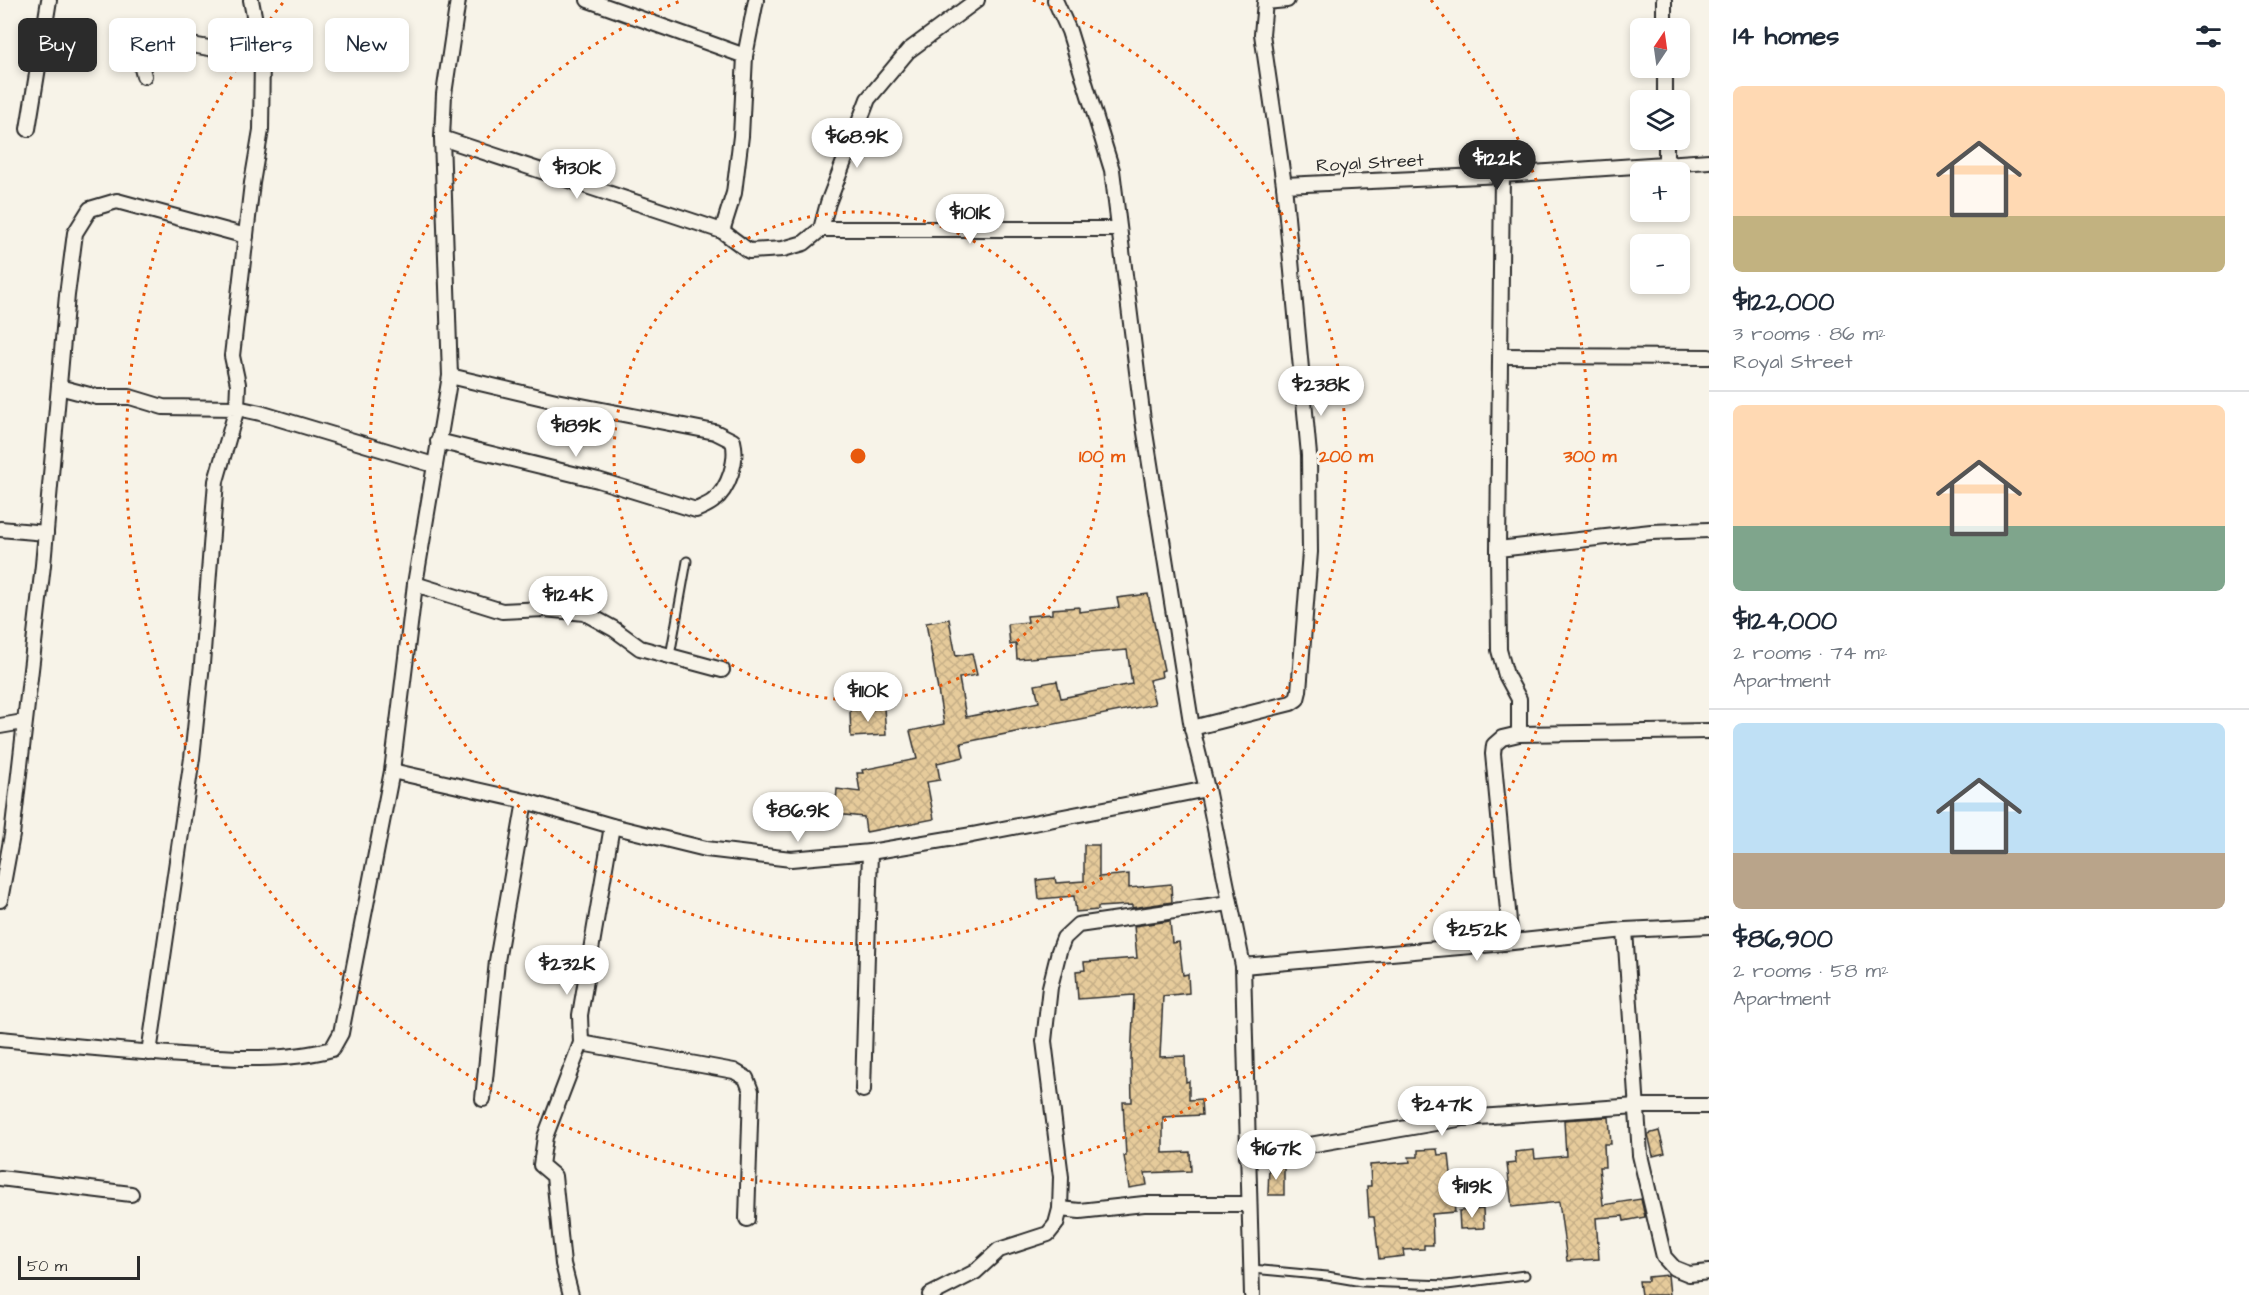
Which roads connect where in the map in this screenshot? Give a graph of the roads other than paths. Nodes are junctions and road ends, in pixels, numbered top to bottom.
1 (49, 0) edge
2 (251, 0) edge
3 (458, 0) edge
4 (588, 0) edge
5 (756, 0) edge
6 (977, 0) edge
7 (1055, 0) edge
8 (1287, 0) edge
9 (1664, 0) edge
10 (1265, 1) edge
11 (254, 18) edge
12 (1664, 18) edge
13 (208, 48) edge
14 (745, 56) junction
15 (262, 72) edge
16 (144, 76) dead end
17 (28, 129) dead end
18 (442, 138) junction
19 (1709, 161) edge
20 (1688, 162) edge
21 (1630, 166) edge
22 (1502, 175) junction
23 (1284, 185) junction
24 (1119, 229) junction
25 (821, 230) junction
26 (722, 231) junction
27 (246, 236) junction
28 (1501, 356) junction
29 (1709, 357) edge
30 (450, 376) junction
31 (59, 387) junction
32 (237, 408) junction
33 (438, 441) junction
34 (434, 465) junction
35 (0, 529) edge
36 (1709, 530) edge
37 (46, 533) junction
38 (1498, 549) junction
39 (687, 561) dead end
40 (415, 584) junction
41 (670, 656) junction
42 (722, 670) dead end
43 (23, 722) junction
44 (0, 726) edge
45 (1192, 728) junction
46 (1709, 731) edge
47 (1519, 734) junction
48 (392, 771) junction
49 (1207, 789) junction
50 (525, 801) junction
51 (612, 826) junction
52 (870, 852) junction
53 (0, 896) edge
54 (1228, 903) junction
55 (1709, 926) edge
56 (1625, 930) junction
57 (1511, 942) junction
58 (1243, 966) junction
59 (0, 1039) edge
60 (581, 1043) junction
61 (149, 1053) junction
62 (863, 1090) dead end
63 (483, 1099) dead end
64 (1636, 1106) junction
65 (1709, 1106) edge
66 (1247, 1156) junction
67 (0, 1178) edge
68 (131, 1194) dead end
69 (1249, 1204) junction
70 (1060, 1209) junction
71 (747, 1219) dead end
72 (1251, 1269) junction
73 (1709, 1272) edge
74 (1525, 1275) dead end
75 (571, 1295) edge
76 (930, 1295) edge
77 (1252, 1295) edge

1 - 17 street
2 - 11 street
3 - 18 street
4 - 14 street
5 - 14 street
6 - 25 street
7 - 24 street
8 - 10 street
9 - 12 street
10 - 23 street
13 - 16 street
14 - 26 street
15 - 27 street
18 - 26 street
18 - 30 street
19 - 20 street, Royal Street
21 - 22 street, Royal Street
22 - 23 street, Royal Street
22 - 28 street
23 - 45 street
24 - 25 street
24 - 45 street
25 - 26 street
27 - 31 street
27 - 32 street
28 - 29 street
28 - 38 street
30 - 33 street
30 - 33 street
31 - 32 street
31 - 37 street
32 - 34 street
32 - 61 street
33 - 34 street
34 - 40 street
35 - 37 street
36 - 38 street
37 - 43 street
38 - 47 street
39 - 41 lane
40 - 41 street
40 - 48 street
41 - 42 street
43 - 44 street
43 - 53 street
45 - 49 street
46 - 47 street
47 - 57 street
48 - 50 street
48 - 61 street
49 - 52 street
49 - 54 street
50 - 51 street
50 - 63 street
51 - 52 street
51 - 60 street
52 - 62 street
54 - 58 street
54 - 70 street
55 - 56 street
56 - 57 street
56 - 64 street
57 - 58 street
58 - 66 street
59 - 61 street
60 - 71 street
60 - 75 street
64 - 65 street
64 - 66 street
64 - 73 street
66 - 69 street
67 - 68 street
69 - 70 street
69 - 72 street
70 - 76 street
72 - 74 lane
72 - 77 street

